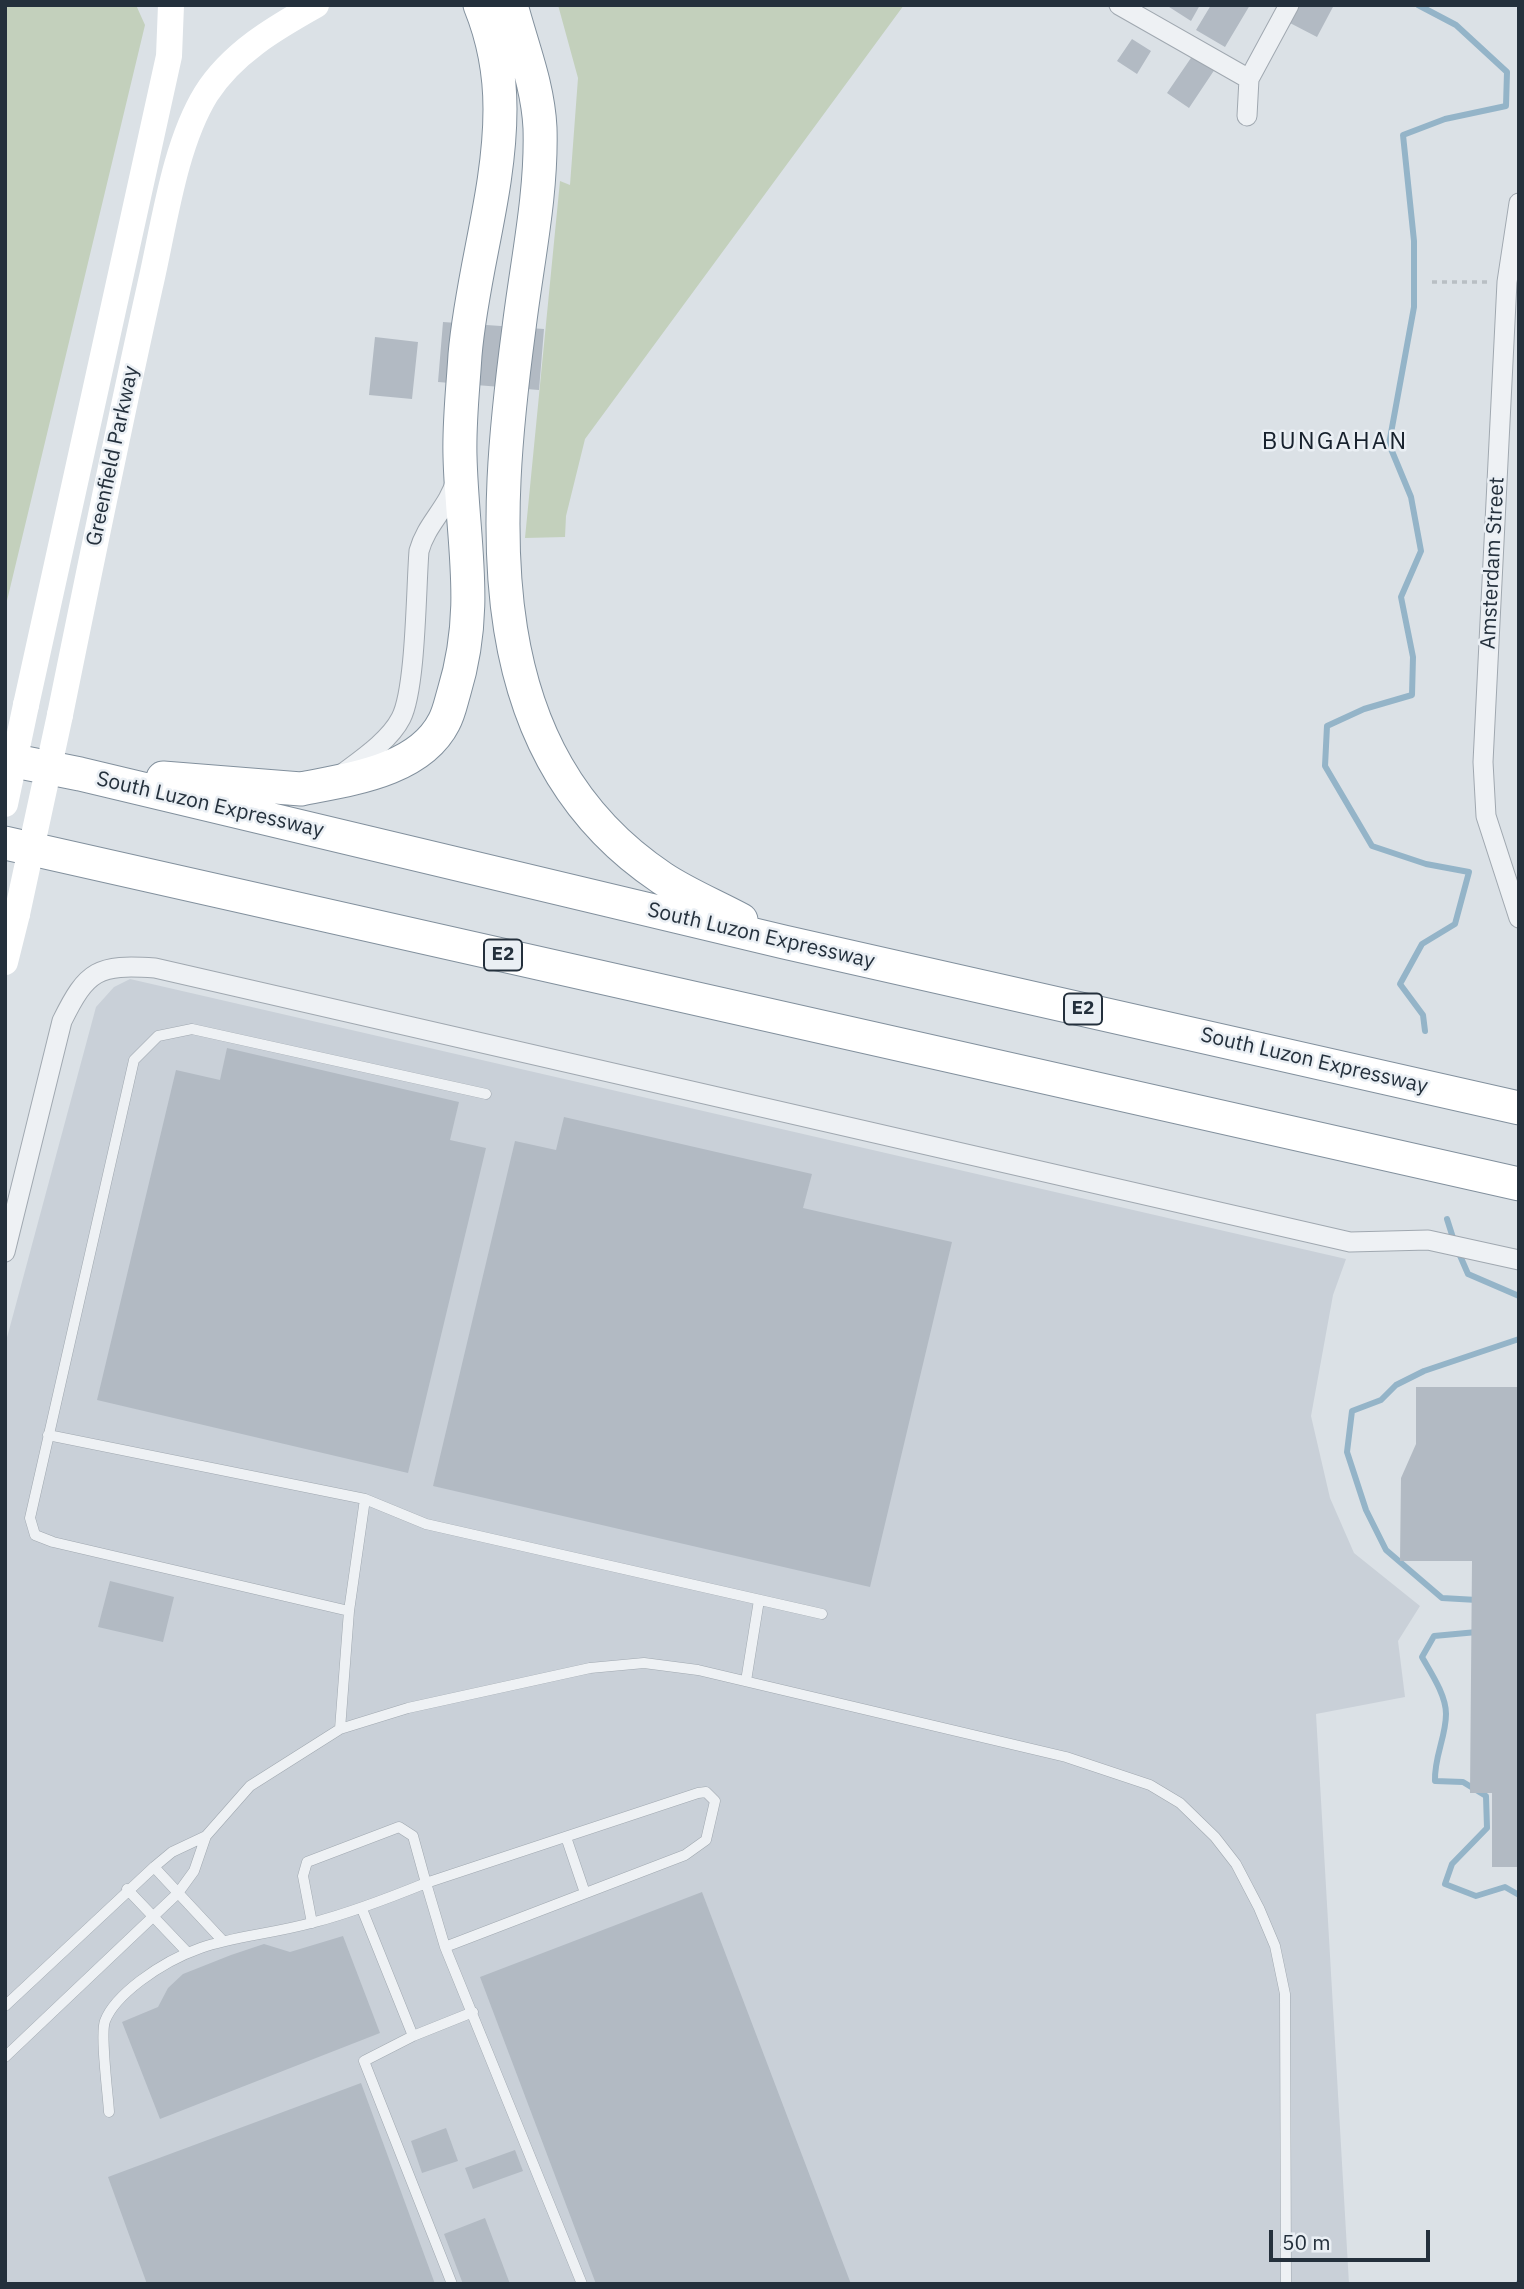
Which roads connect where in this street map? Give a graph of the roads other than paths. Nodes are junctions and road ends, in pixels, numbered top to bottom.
1 (170, 5) edge
2 (316, 5) edge
3 (480, 5) edge
4 (510, 5) edge
5 (1118, 5) edge
6 (1289, 5) edge
7 (1249, 79) junction
8 (1247, 116) dead end
9 (1519, 203) edge
10 (460, 455) junction
11 (5, 759) edge
12 (80, 774) junction
13 (329, 783) junction
14 (5, 804) edge
15 (5, 843) edge
16 (1514, 897) edge
17 (1519, 918) edge
18 (784, 942) junction
19 (5, 962) edge
20 (486, 1094) dead end
21 (1519, 1108) edge
22 (1519, 1184) edge
23 (5, 1252) edge
24 (1519, 1259) edge
25 (48, 1435) junction
26 (365, 1499) junction
27 (759, 1600) junction
28 (349, 1611) junction
29 (822, 1614) dead end
30 (746, 1681) junction
31 (341, 1729) junction
32 (206, 1836) junction
33 (566, 1837) junction
34 (154, 1867) junction
35 (426, 1883) junction
36 (127, 1889) junction
37 (177, 1893) junction
38 (585, 1893) junction
39 (362, 1909) junction
40 (155, 1914) junction
41 (312, 1923) junction
42 (222, 1940) junction
43 (445, 1947) junction
44 (187, 1952) junction
45 (5, 2006) edge
46 (473, 2012) junction
47 (413, 2036) junction
48 (5, 2057) edge
49 (108, 2112) dead end
50 (452, 2284) edge
51 (582, 2284) edge
52 (1286, 2284) edge

1 - 14 main road, Greenfield Parkway, bridge
2 - 19 main road, Greenfield Parkway, bridge
3 - 10 highway
4 - 18 highway
5 - 7 street
6 - 7 street
7 - 8 street
9 - 16 street, Amsterdam Street
10 - 13 street
10 - 13 highway
11 - 12 highway, South Luzon Expressway / E2
12 - 13 highway
12 - 18 highway, South Luzon Expressway / E2
15 - 22 highway, E2
16 - 17 street, Amsterdam Street
18 - 21 highway, South Luzon Expressway / E2
20 - 25 lane
23 - 24 street
25 - 26 lane
25 - 28 lane
26 - 27 lane
26 - 28 lane
27 - 29 lane
27 - 30 lane
28 - 31 lane
30 - 31 lane
30 - 52 lane
31 - 32 lane
32 - 34 lane
32 - 37 lane
33 - 35 lane
33 - 38 lane
33 - 38 lane
34 - 36 lane
34 - 37 lane
35 - 39 lane
35 - 41 lane
35 - 43 lane
36 - 40 lane
36 - 45 lane
37 - 40 lane
37 - 42 lane
38 - 43 lane
39 - 41 lane
39 - 47 lane
40 - 44 lane
40 - 48 lane
41 - 42 lane
42 - 44 lane
43 - 46 lane
44 - 49 lane
46 - 47 lane
46 - 51 lane
47 - 50 lane

